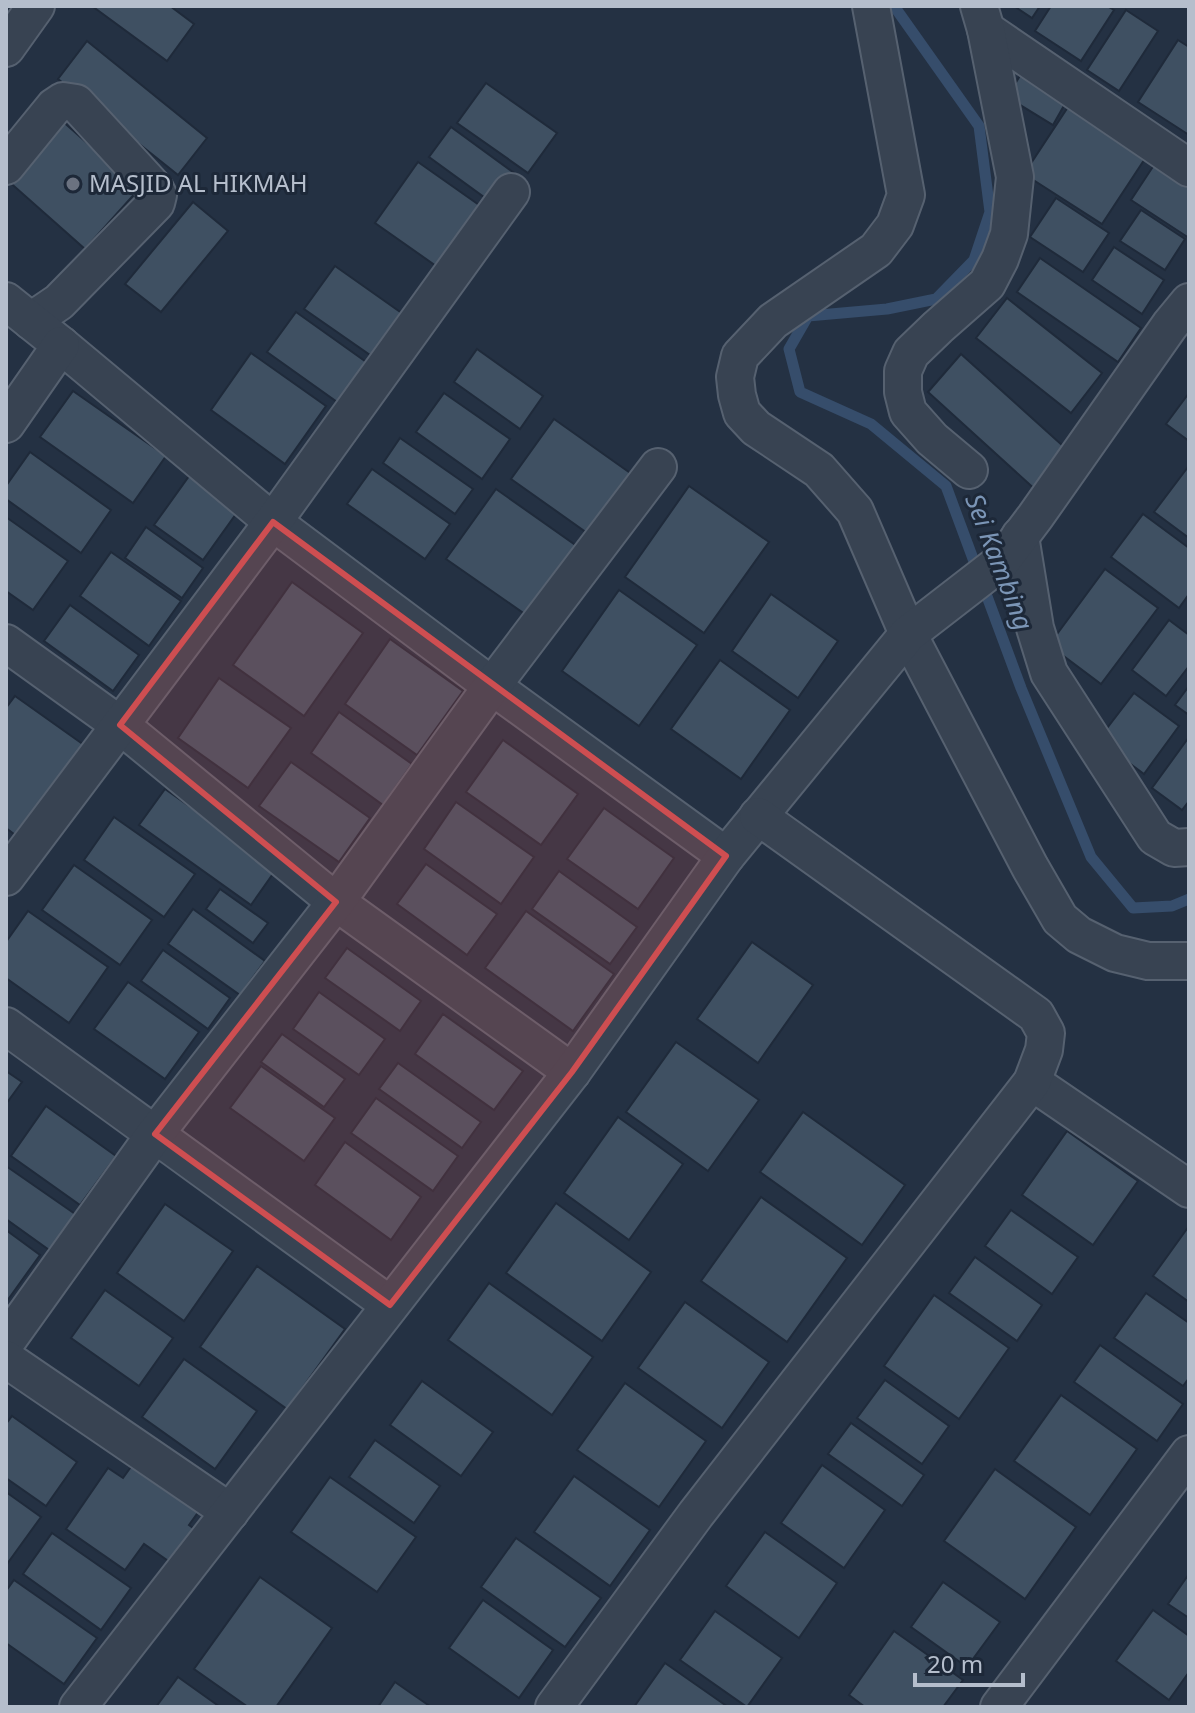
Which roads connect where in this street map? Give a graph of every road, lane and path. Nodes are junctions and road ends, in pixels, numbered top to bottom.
1 (36, 6) edge
2 (871, 6) edge
3 (983, 18) edge
4 (6, 48) edge
5 (6, 166) edge
6 (1189, 168) edge
7 (511, 192) dead end
8 (19, 311) edge
9 (1183, 323) edge
10 (61, 345) junction
11 (6, 424) edge
12 (658, 467) dead end
13 (969, 470) dead end
14 (273, 522) junction
15 (1010, 549) junction
16 (908, 634) junction
17 (6, 643) edge
18 (492, 686) junction
19 (120, 725) junction
20 (758, 816) junction
21 (1189, 847) edge
22 (726, 856) junction
23 (6, 877) edge
24 (336, 902) junction
25 (1189, 961) edge
26 (6, 1026) edge
27 (572, 1072) junction
28 (1032, 1082) junction
29 (155, 1134) junction
30 (1189, 1189) edge
31 (390, 1305) junction
32 (6, 1342) edge
33 (6, 1359) edge
34 (1189, 1454) edge
35 (230, 1512) junction
36 (78, 1707) edge
37 (554, 1707) edge
38 (999, 1707) edge

1 - 4 street
2 - 16 street
3 - 6 street
3 - 13 street
5 - 8 street
7 - 14 street
8 - 10 street
9 - 15 street
10 - 11 street
10 - 14 street
12 - 18 street
14 - 18 street
14 - 19 street
15 - 16 street
15 - 21 street
16 - 20 street
16 - 25 street
17 - 19 street
18 - 22 street
18 - 24 street
19 - 23 street
19 - 24 street
20 - 22 street
20 - 28 street
22 - 27 street
24 - 27 street
24 - 29 street
26 - 29 street
27 - 31 street
28 - 30 street
28 - 37 street
29 - 31 street
29 - 32 street
31 - 35 street
33 - 35 street
34 - 38 street
35 - 36 street

